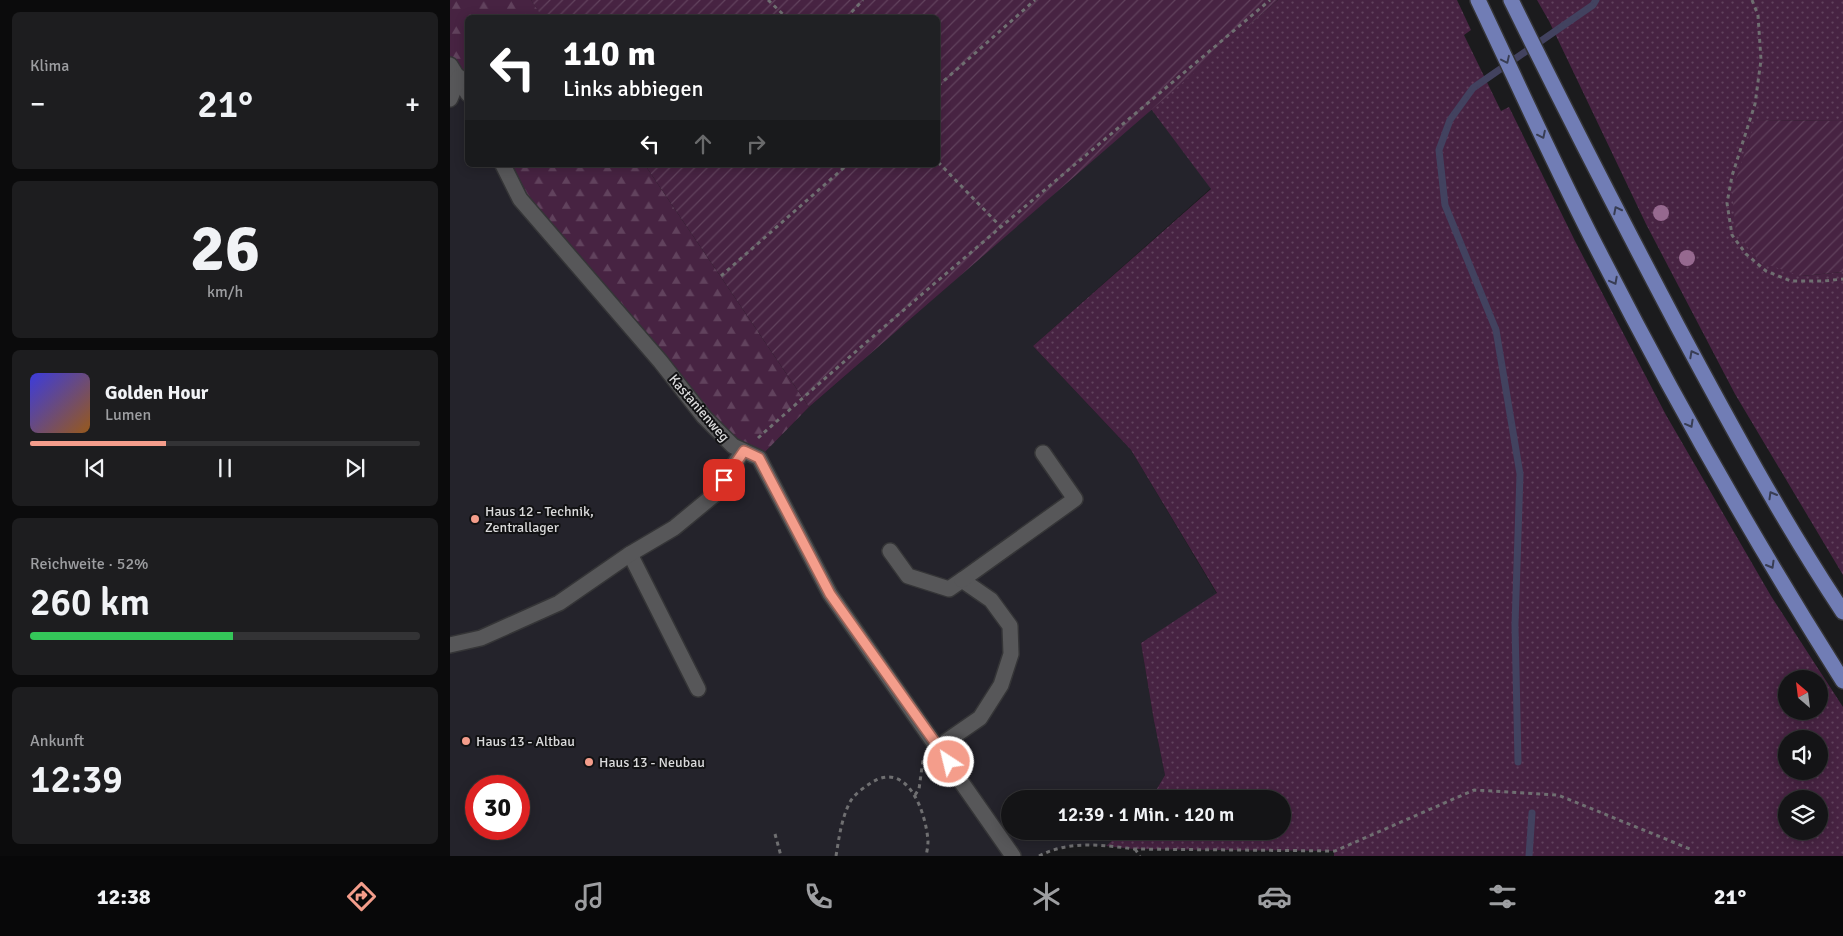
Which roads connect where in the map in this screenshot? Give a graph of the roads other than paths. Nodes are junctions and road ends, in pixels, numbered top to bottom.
1 (1478, 0) edge
2 (1513, 4) edge
3 (450, 64) edge
4 (459, 77) junction
5 (465, 88) edge
6 (450, 99) edge
7 (504, 167) edge
8 (744, 451) junction
9 (1043, 453) dead end
10 (890, 551) dead end
11 (630, 554) junction
12 (962, 580) junction
13 (1843, 612) edge
14 (450, 645) edge
15 (1843, 681) edge
16 (698, 689) dead end
17 (938, 747) junction
18 (1014, 856) edge

1 -> 15 main road
13 -> 2 main road
3 - 4 street
4 - 5 street
4 - 6 street
7 - 8 street, Kastanienweg
8 - 11 street
8 - 17 street, Kastanienweg
9 - 12 street
10 - 12 street
11 - 14 street
11 - 16 street
12 - 17 street
17 - 18 street, Kastanienweg

